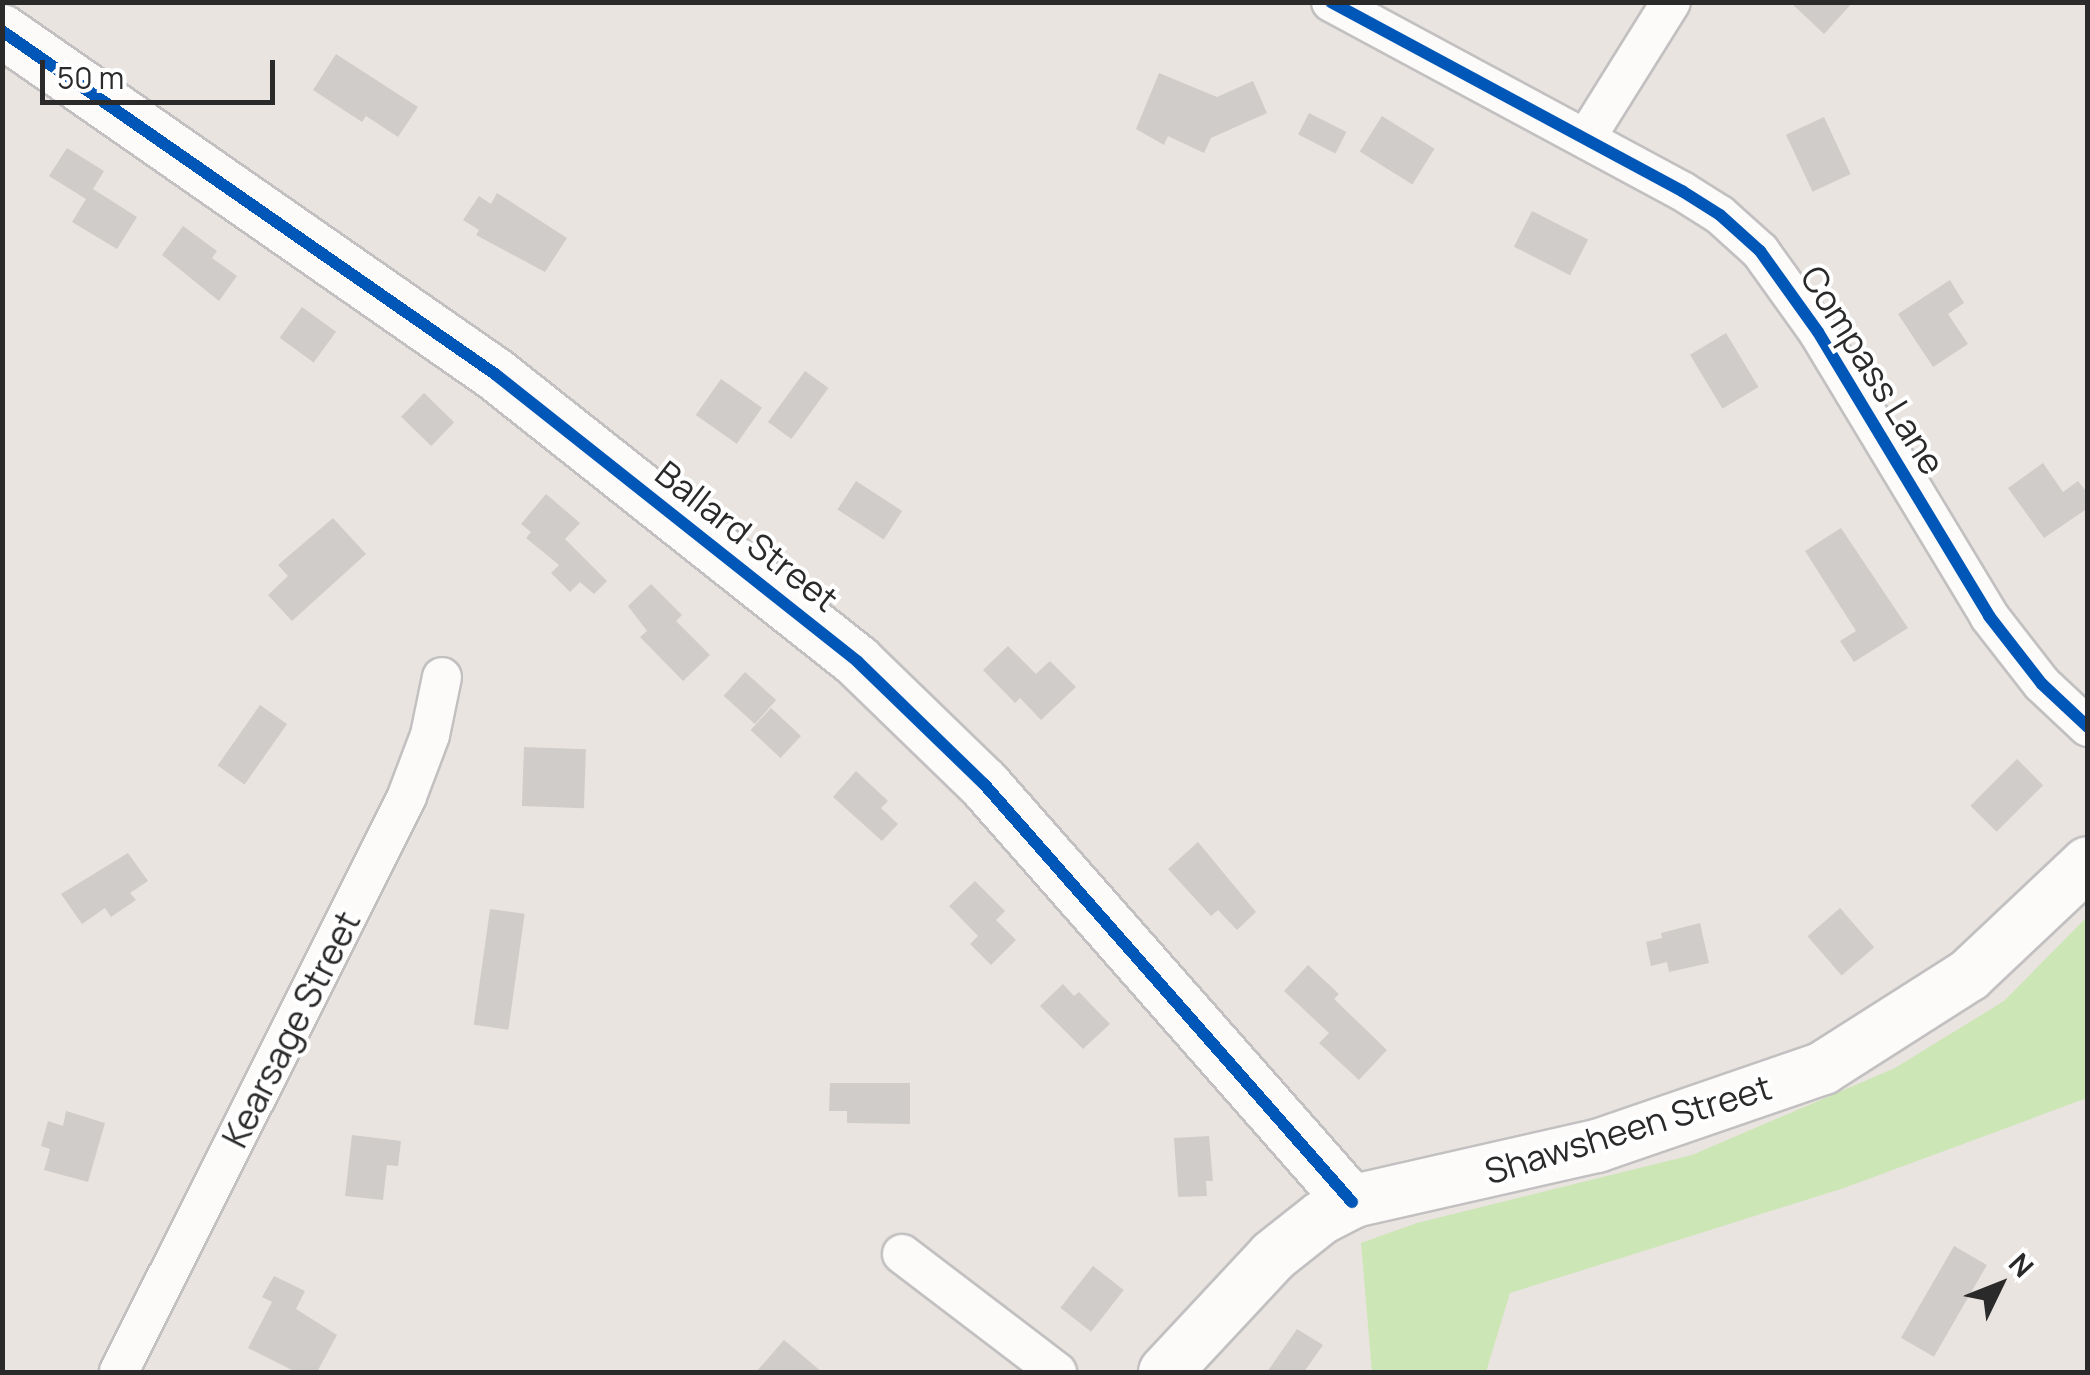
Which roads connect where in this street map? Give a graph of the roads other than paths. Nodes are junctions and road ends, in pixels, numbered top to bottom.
1 (1331, 2) edge
2 (1671, 2) edge
3 (2, 31) edge
4 (1586, 138) junction
5 (442, 677) dead end
6 (2088, 727) edge
7 (2088, 863) edge
8 (1352, 1202) junction
9 (902, 1254) dead end
10 (119, 1372) edge
11 (1057, 1372) edge
12 (1165, 1372) edge

1 - 4 street, Compass Lane
2 - 4 street
3 - 8 street, Ballard Street
4 - 6 street, Compass Lane
5 - 10 street, Kearsage Street
7 - 8 street, Shawsheen Street
8 - 12 street, Shawsheen Street
9 - 11 street

